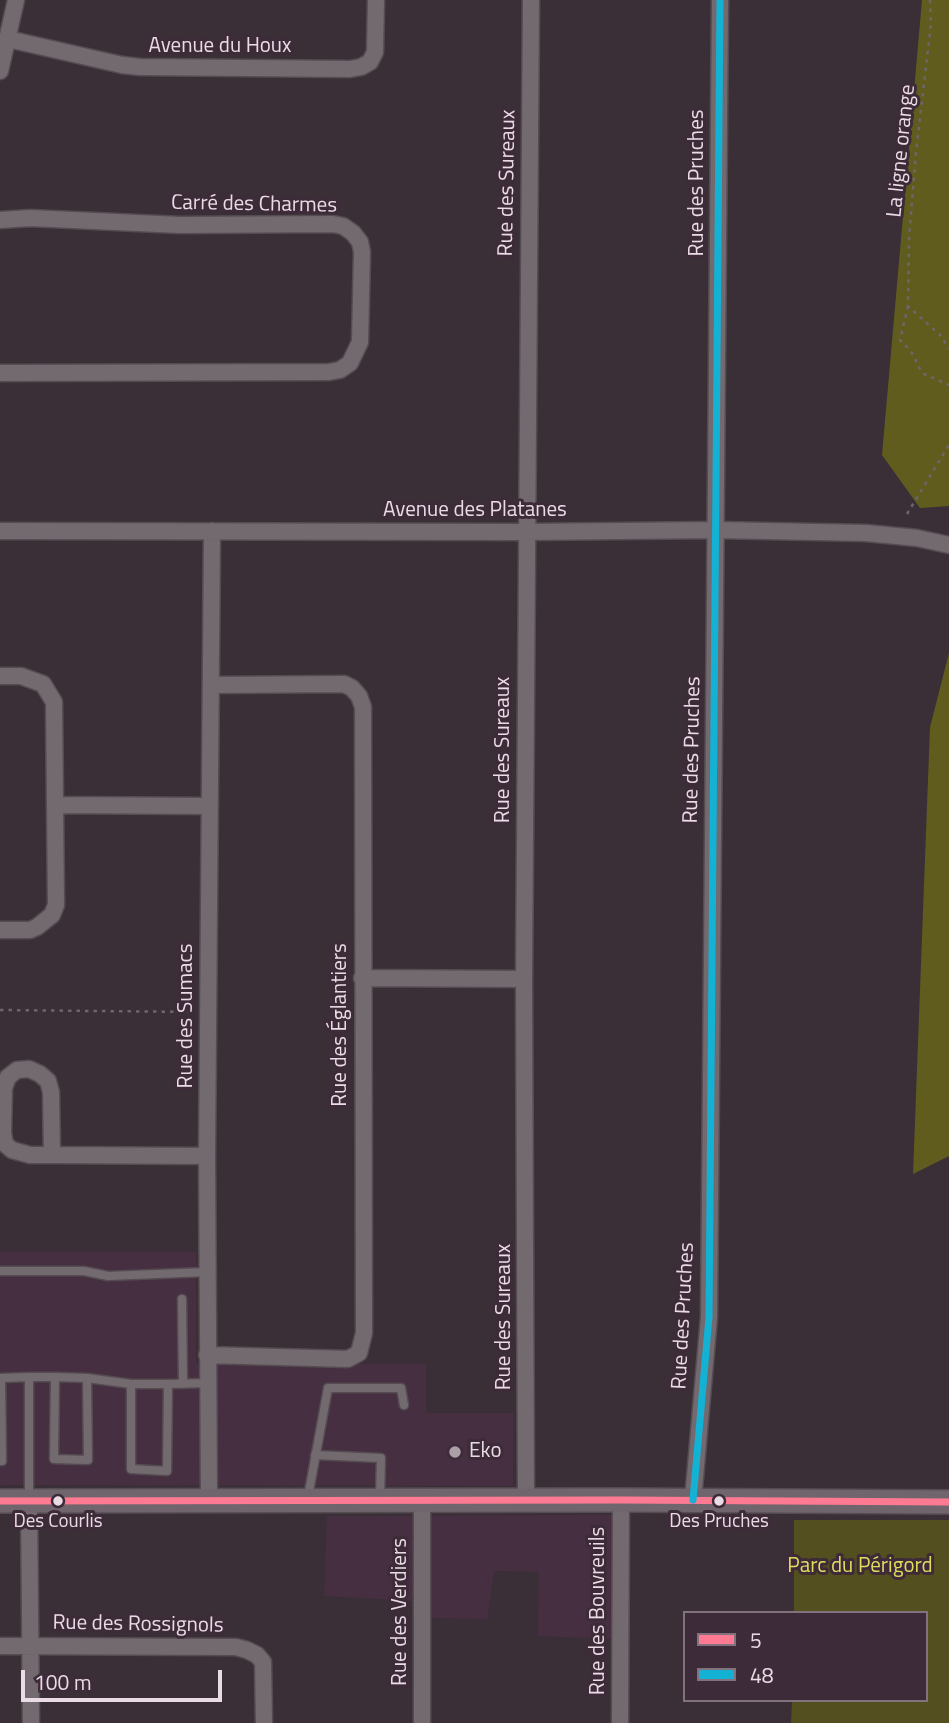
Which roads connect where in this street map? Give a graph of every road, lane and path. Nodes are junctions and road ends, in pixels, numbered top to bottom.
1 (16, 0) edge
2 (376, 0) edge
3 (530, 0) edge
4 (720, 0) edge
5 (930, 0) edge
6 (8, 39) junction
7 (0, 71) edge
8 (0, 220) edge
9 (908, 306) junction
10 (949, 349) edge
11 (0, 373) edge
12 (949, 385) edge
13 (949, 445) edge
14 (907, 514) dead end
15 (716, 530) junction
16 (0, 531) edge
17 (212, 531) junction
18 (526, 532) junction
19 (949, 545) edge
20 (0, 676) edge
21 (211, 685) junction
22 (55, 805) junction
23 (210, 806) junction
24 (0, 930) edge
25 (362, 978) junction
26 (524, 979) junction
27 (0, 1010) edge
28 (208, 1012) junction
29 (52, 1155) junction
30 (207, 1156) junction
31 (0, 1271) edge
32 (208, 1272) junction
33 (183, 1299) dead end
34 (207, 1355) junction
35 (29, 1377) junction
36 (55, 1377) junction
37 (1, 1378) edge
38 (87, 1378) junction
39 (207, 1383) junction
40 (131, 1384) junction
41 (168, 1384) junction
42 (183, 1384) junction
43 (404, 1405) dead end
44 (315, 1455) junction
45 (0, 1461) edge
46 (209, 1500) junction
47 (308, 1500) junction
48 (380, 1500) junction
49 (422, 1500) junction
50 (526, 1500) junction
51 (621, 1500) junction
52 (693, 1500) junction
53 (0, 1501) edge
54 (29, 1501) junction
55 (949, 1502) edge
56 (0, 1646) edge
57 (32, 1646) junction
58 (32, 1723) edge
59 (264, 1723) edge
60 (422, 1723) edge
61 (620, 1723) edge

1 - 6 street
2 - 6 street, Avenue du Houx
3 - 18 street, Rue des Sureaux
4 - 15 street, Rue des Pruches
5 - 9 path, La ligne orange
6 - 7 street
8 - 11 street, Carré des Charmes
9 - 10 path
9 - 12 path, La ligne orange
13 - 14 path
15 - 18 street, Avenue des Platanes
15 - 19 street, Avenue des Platanes
15 - 52 street, Rue des Pruches
16 - 17 street, Avenue des Platanes
17 - 18 street, Avenue des Platanes
17 - 21 street, Rue des Sumacs
18 - 26 street, Rue des Sureaux
20 - 22 street
21 - 23 street, Rue des Sumacs
21 - 25 street, Rue des Églantiers
22 - 23 street
22 - 24 street
23 - 28 street, Rue des Sumacs
25 - 26 street
25 - 34 street, Rue des Églantiers
26 - 50 street, Rue des Sureaux
27 - 28 path
28 - 30 street, Rue des Sumacs
29 - 29 street
29 - 30 street
30 - 32 street, Rue des Sumacs
31 - 32 lane
32 - 34 street, Rue des Sumacs
33 - 42 lane
34 - 39 street, Rue des Sumacs
35 - 36 lane
35 - 37 lane
35 - 54 lane
36 - 38 lane
36 - 38 lane
37 - 45 lane
38 - 40 lane
39 - 42 lane
39 - 46 street, Rue des Sumacs
40 - 41 lane
40 - 41 lane
41 - 42 lane
43 - 44 lane
44 - 47 lane
44 - 48 lane
46 - 47 main road
46 - 54 main road
47 - 48 main road
48 - 49 main road
49 - 50 main road
49 - 60 street, Rue des Verdiers
50 - 51 main road
51 - 52 main road
51 - 61 street, Rue des Bouvreuils
52 - 55 main road
53 - 54 main road
54 - 57 street
56 - 57 street
57 - 58 street
57 - 59 street, Rue des Rossignols

